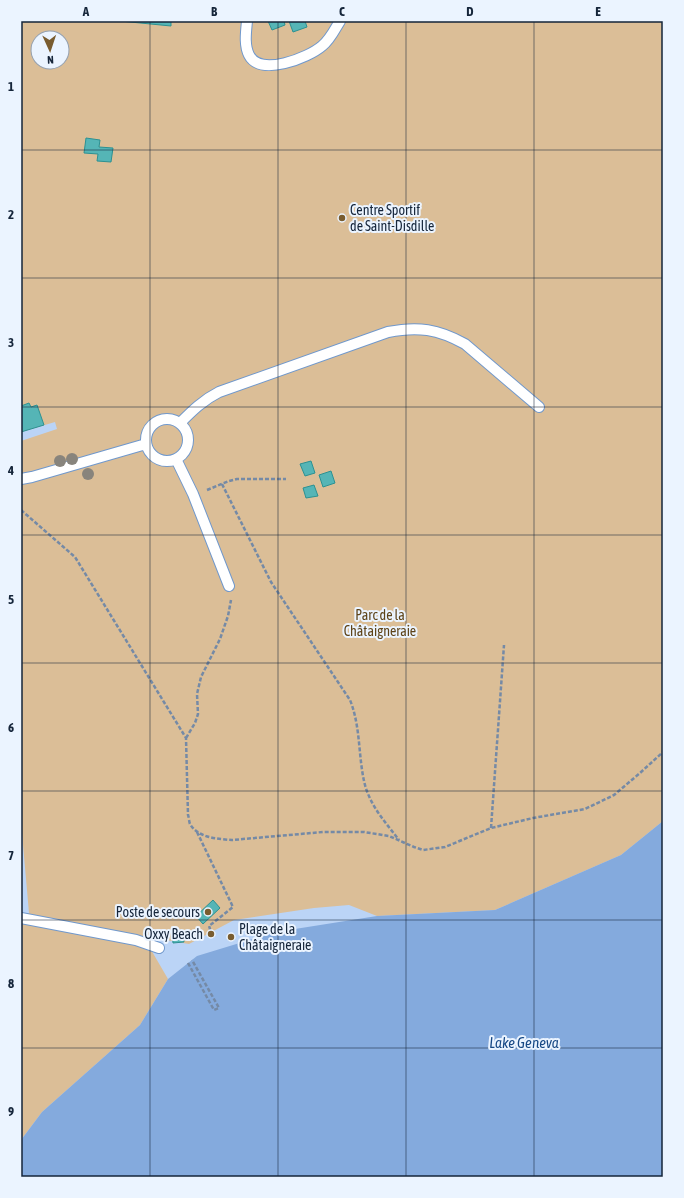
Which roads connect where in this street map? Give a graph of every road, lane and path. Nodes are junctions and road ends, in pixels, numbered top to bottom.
1 (247, 21) edge
2 (340, 21) edge
3 (539, 407) dead end
4 (180, 423) junction
5 (146, 444) junction
6 (176, 459) junction
7 (21, 479) edge
8 (286, 479) dead end
9 (222, 484) junction
10 (194, 496) junction
11 (21, 510) edge
12 (229, 586) joint
13 (504, 645) dead end
14 (186, 738) junction
15 (663, 752) edge
16 (491, 828) junction
17 (198, 832) junction
18 (400, 840) junction
19 (21, 918) edge
20 (211, 932) dead end
21 (159, 948) dead end
22 (192, 960) dead end
23 (188, 963) dead end

1 - 2 lane
3 - 4 lane
4 - 5 lane
4 - 6 lane
5 - 6 lane
5 - 7 lane
6 - 10 lane
8 - 9 path
9 - 10 path
9 - 18 path
10 - 12 lane
11 - 14 path
12 - 14 path
13 - 16 path
14 - 17 path
15 - 16 path
16 - 18 path
17 - 18 path
17 - 20 path
19 - 21 lane
22 - 23 path

